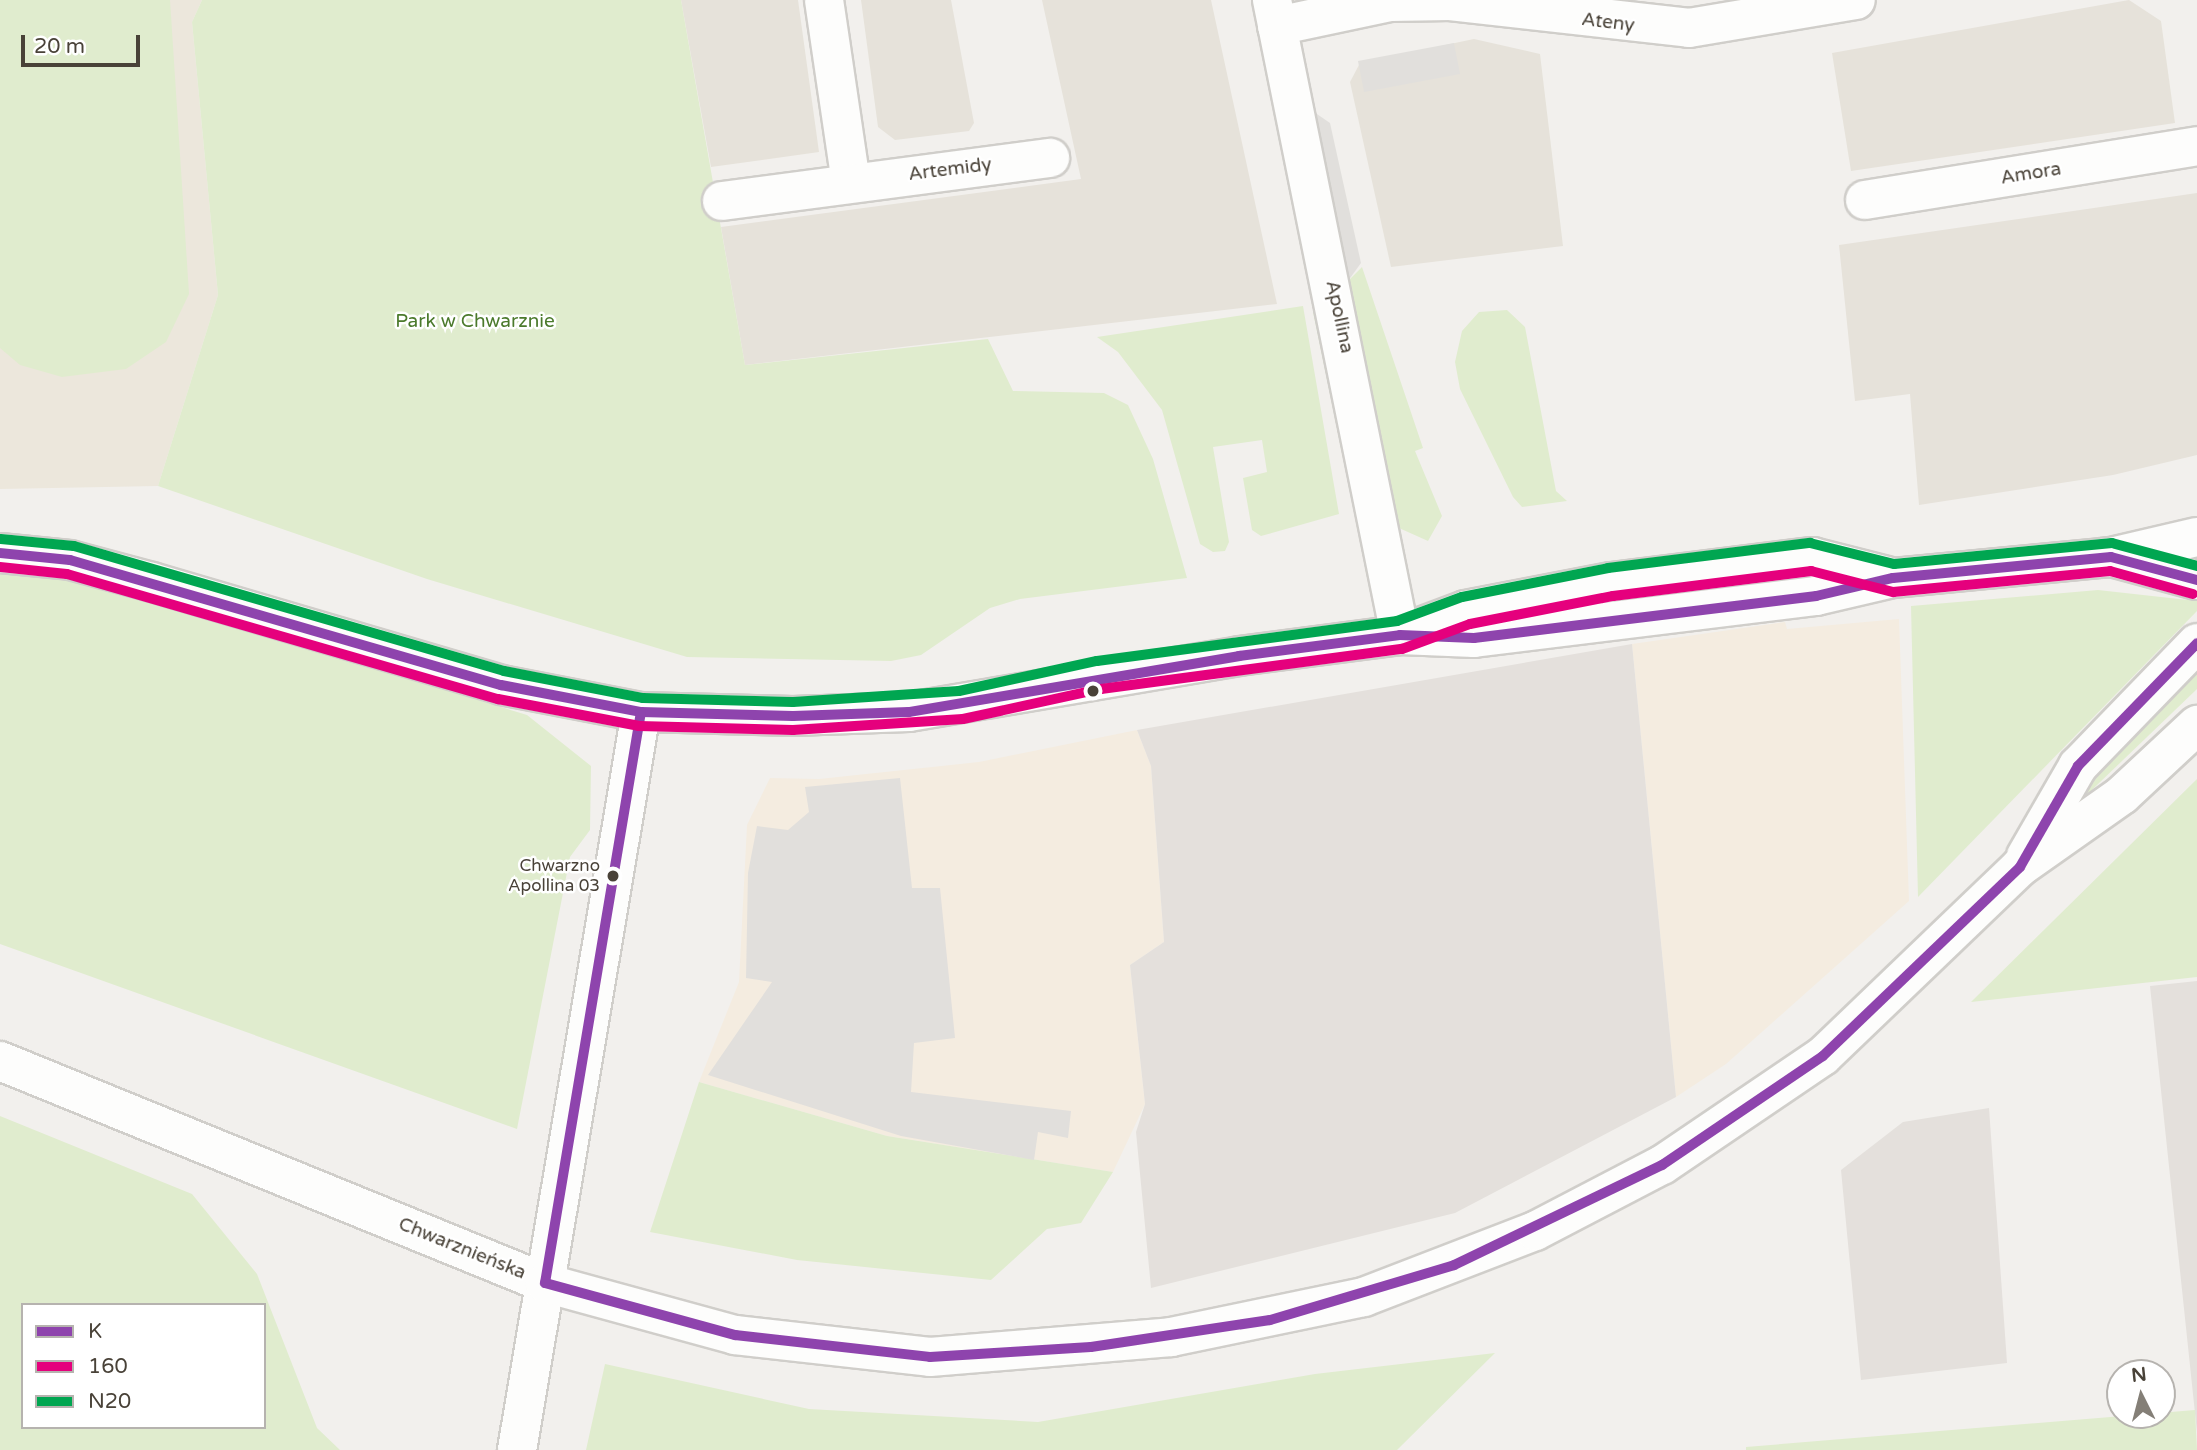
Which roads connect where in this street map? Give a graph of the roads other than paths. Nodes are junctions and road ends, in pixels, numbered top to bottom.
1 (824, 0) edge
2 (1856, 0) edge
3 (1275, 13) edge
4 (2197, 146) edge
5 (1050, 158) dead end
6 (851, 182) junction
7 (1865, 200) dead end
8 (722, 201) dead end
9 (2197, 537) edge
10 (0, 553) edge
11 (2111, 557) junction
12 (2197, 580) edge
13 (1399, 635) junction
14 (2197, 643) edge
15 (641, 712) junction
16 (2197, 725) edge
17 (2020, 867) junction
18 (0, 1061) edge
19 (545, 1283) junction
20 (517, 1450) edge

1 - 6 street
2 - 3 street, Ateny
3 - 13 street, Apollina
4 - 7 street, Amora
5 - 6 street, Artemidy
6 - 8 street, Artemidy
9 - 11 street
10 - 15 street
11 - 12 street
11 - 13 street
13 - 15 street
14 - 17 street, Chwarznieńska
15 - 19 street
16 - 17 street, Chwarznieńska
17 - 19 street, Chwarznieńska
18 - 19 street, Chwarznieńska
19 - 20 street

